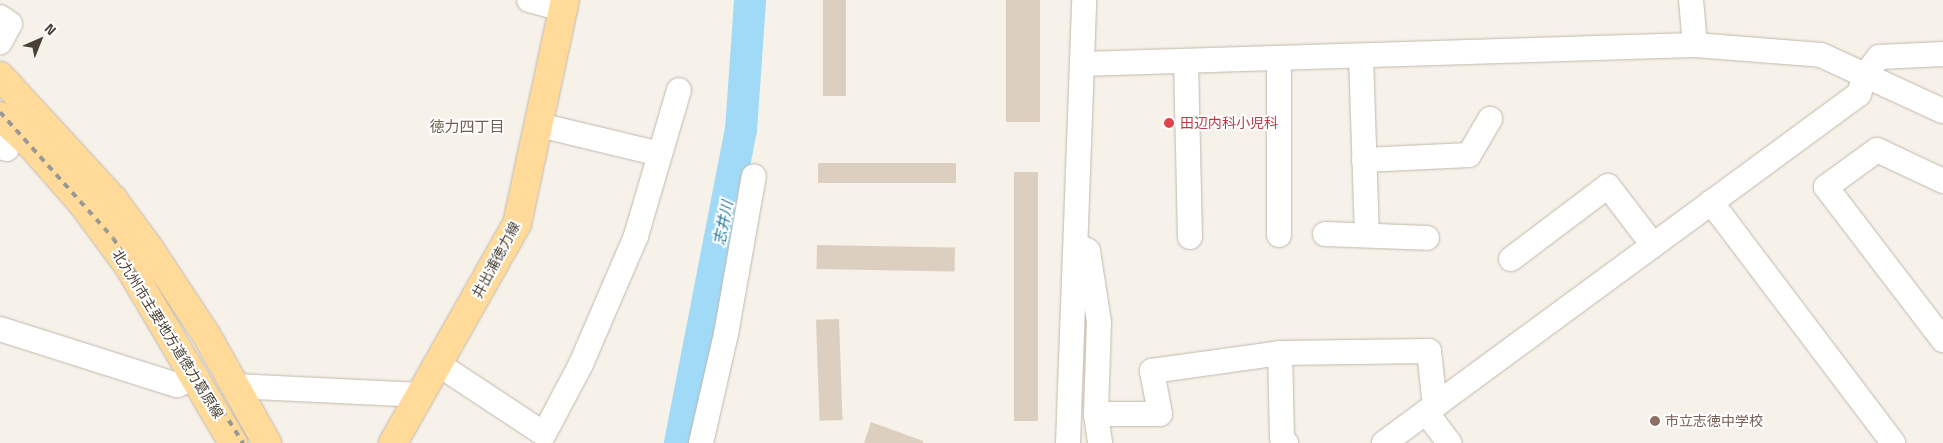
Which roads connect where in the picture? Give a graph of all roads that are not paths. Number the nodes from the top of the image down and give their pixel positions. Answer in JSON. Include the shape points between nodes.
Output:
{"nodes":[{"id":1,"x":529,"y":0,"type":"edge"},
{"id":2,"x":1084,"y":0,"type":"edge"},
{"id":3,"x":1691,"y":0,"type":"edge"},
{"id":4,"x":564,"y":5,"type":"edge"},
{"id":5,"x":0,"y":17,"type":"edge"},
{"id":6,"x":0,"y":42,"type":"edge"},
{"id":7,"x":1695,"y":45,"type":"junction"},
{"id":8,"x":1943,"y":54,"type":"edge"},
{"id":9,"x":1361,"y":56,"type":"junction"},
{"id":10,"x":1278,"y":58,"type":"junction"},
{"id":11,"x":1186,"y":61,"type":"junction"},
{"id":12,"x":1082,"y":64,"type":"junction"},
{"id":13,"x":1865,"y":75,"type":"junction"},
{"id":14,"x":0,"y":76,"type":"edge"},
{"id":15,"x":679,"y":90,"type":"dead end"},
{"id":16,"x":1943,"y":111,"type":"edge"},
{"id":17,"x":0,"y":116,"type":"edge"},
{"id":18,"x":1490,"y":119,"type":"dead end"},
{"id":19,"x":539,"y":124,"type":"junction"},
{"id":20,"x":660,"y":154,"type":"junction"},
{"id":21,"x":1364,"y":160,"type":"junction"},
{"id":22,"x":754,"y":176,"type":"dead end"},
{"id":23,"x":1943,"y":181,"type":"edge"},
{"id":24,"x":1711,"y":202,"type":"junction"},
{"id":25,"x":1325,"y":234,"type":"dead end"},
{"id":26,"x":1279,"y":235,"type":"dead end"},
{"id":27,"x":1367,"y":235,"type":"junction"},
{"id":28,"x":1190,"y":238,"type":"dead end"},
{"id":29,"x":1427,"y":238,"type":"dead end"},
{"id":30,"x":1076,"y":244,"type":"junction"},
{"id":31,"x":1652,"y":245,"type":"junction"},
{"id":32,"x":1511,"y":259,"type":"dead end"},
{"id":33,"x":0,"y":329,"type":"edge"},
{"id":34,"x":1943,"y":340,"type":"edge"},
{"id":35,"x":1280,"y":353,"type":"junction"},
{"id":36,"x":438,"y":364,"type":"junction"},
{"id":37,"x":196,"y":377,"type":"junction"},
{"id":38,"x":236,"y":386,"type":"junction"},
{"id":39,"x":420,"y":395,"type":"junction"},
{"id":40,"x":1430,"y":409,"type":"junction"},
{"id":41,"x":1096,"y":414,"type":"junction"},
{"id":42,"x":233,"y":443,"type":"edge"},
{"id":43,"x":267,"y":443,"type":"edge"},
{"id":44,"x":393,"y":443,"type":"edge"},
{"id":45,"x":702,"y":443,"type":"edge"},
{"id":46,"x":1068,"y":443,"type":"edge"},
{"id":47,"x":1100,"y":443,"type":"edge"},
{"id":48,"x":1286,"y":443,"type":"edge"},
{"id":49,"x":1384,"y":443,"type":"edge"},
{"id":50,"x":1449,"y":443,"type":"edge"},
{"id":51,"x":1893,"y":443,"type":"edge"}],
"edges":[{"from":1,"to":4,"type":"street"},
{"from":2,"to":12,"type":"street"},
{"from":3,"to":7,"type":"street"},
{"from":4,"to":19,"type":"main road","name":"井出浦徳力線"},
{"from":5,"to":6,"type":"street","via":[[10,24]]},
{"from":7,"to":9,"type":"street"},
{"from":7,"to":13,"type":"street","via":[[1822,55]]},
{"from":8,"to":13,"type":"street","via":[[1879,57]]},
{"from":9,"to":10,"type":"street"},
{"from":9,"to":21,"type":"street"},
{"from":10,"to":11,"type":"street"},
{"from":10,"to":26,"type":"street"},
{"from":11,"to":12,"type":"street"},
{"from":11,"to":28,"type":"street"},
{"from":12,"to":30,"type":"street"},
{"from":13,"to":16,"type":"street"},
{"from":13,"to":24,"type":"street","via":[[1859,94]]},
{"from":14,"to":38,"type":"main road","name":"北九州市主要地方道徳力葛原線","via":[[113,199],[173,282]]},
{"from":15,"to":20,"type":"street"},
{"from":17,"to":37,"type":"main road","name":"北九州市主要地方道徳力葛原線","via":[[32,146],[128,265]]},
{"from":18,"to":21,"type":"street","via":[[1469,155]]},
{"from":19,"to":20,"type":"street"},
{"from":19,"to":36,"type":"main road","name":"井出浦徳力線","via":[[517,224]]},
{"from":20,"to":36,"type":"street","via":[[636,236],[582,364],[544,434]]},
{"from":21,"to":27,"type":"street"},
{"from":22,"to":45,"type":"street","via":[[726,334]]},
{"from":23,"to":34,"type":"street","via":[[1877,150],[1826,187]]},
{"from":24,"to":31,"type":"street"},
{"from":24,"to":51,"type":"street"},
{"from":25,"to":27,"type":"street"},
{"from":27,"to":29,"type":"street"},
{"from":30,"to":41,"type":"street","via":[[1088,252],[1099,322]]},
{"from":30,"to":46,"type":"street"},
{"from":31,"to":32,"type":"street","via":[[1608,186]]},
{"from":31,"to":40,"type":"street"},
{"from":33,"to":37,"type":"street","via":[[177,385]]},
{"from":35,"to":40,"type":"street","via":[[1429,351]]},
{"from":35,"to":41,"type":"street","via":[[1152,371],[1160,414]]},
{"from":35,"to":48,"type":"street","via":[[1282,438]]},
{"from":36,"to":39,"type":"main road","name":"井出浦徳力線"},
{"from":37,"to":42,"type":"main road","name":"北九州市主要地方道徳力葛原線"},
{"from":38,"to":39,"type":"street"},
{"from":38,"to":43,"type":"main road","name":"北九州市主要地方道徳力葛原線"},
{"from":39,"to":44,"type":"main road","name":"井出浦徳力線"},
{"from":40,"to":49,"type":"street"},
{"from":40,"to":50,"type":"street"},
{"from":41,"to":47,"type":"street"}]}
